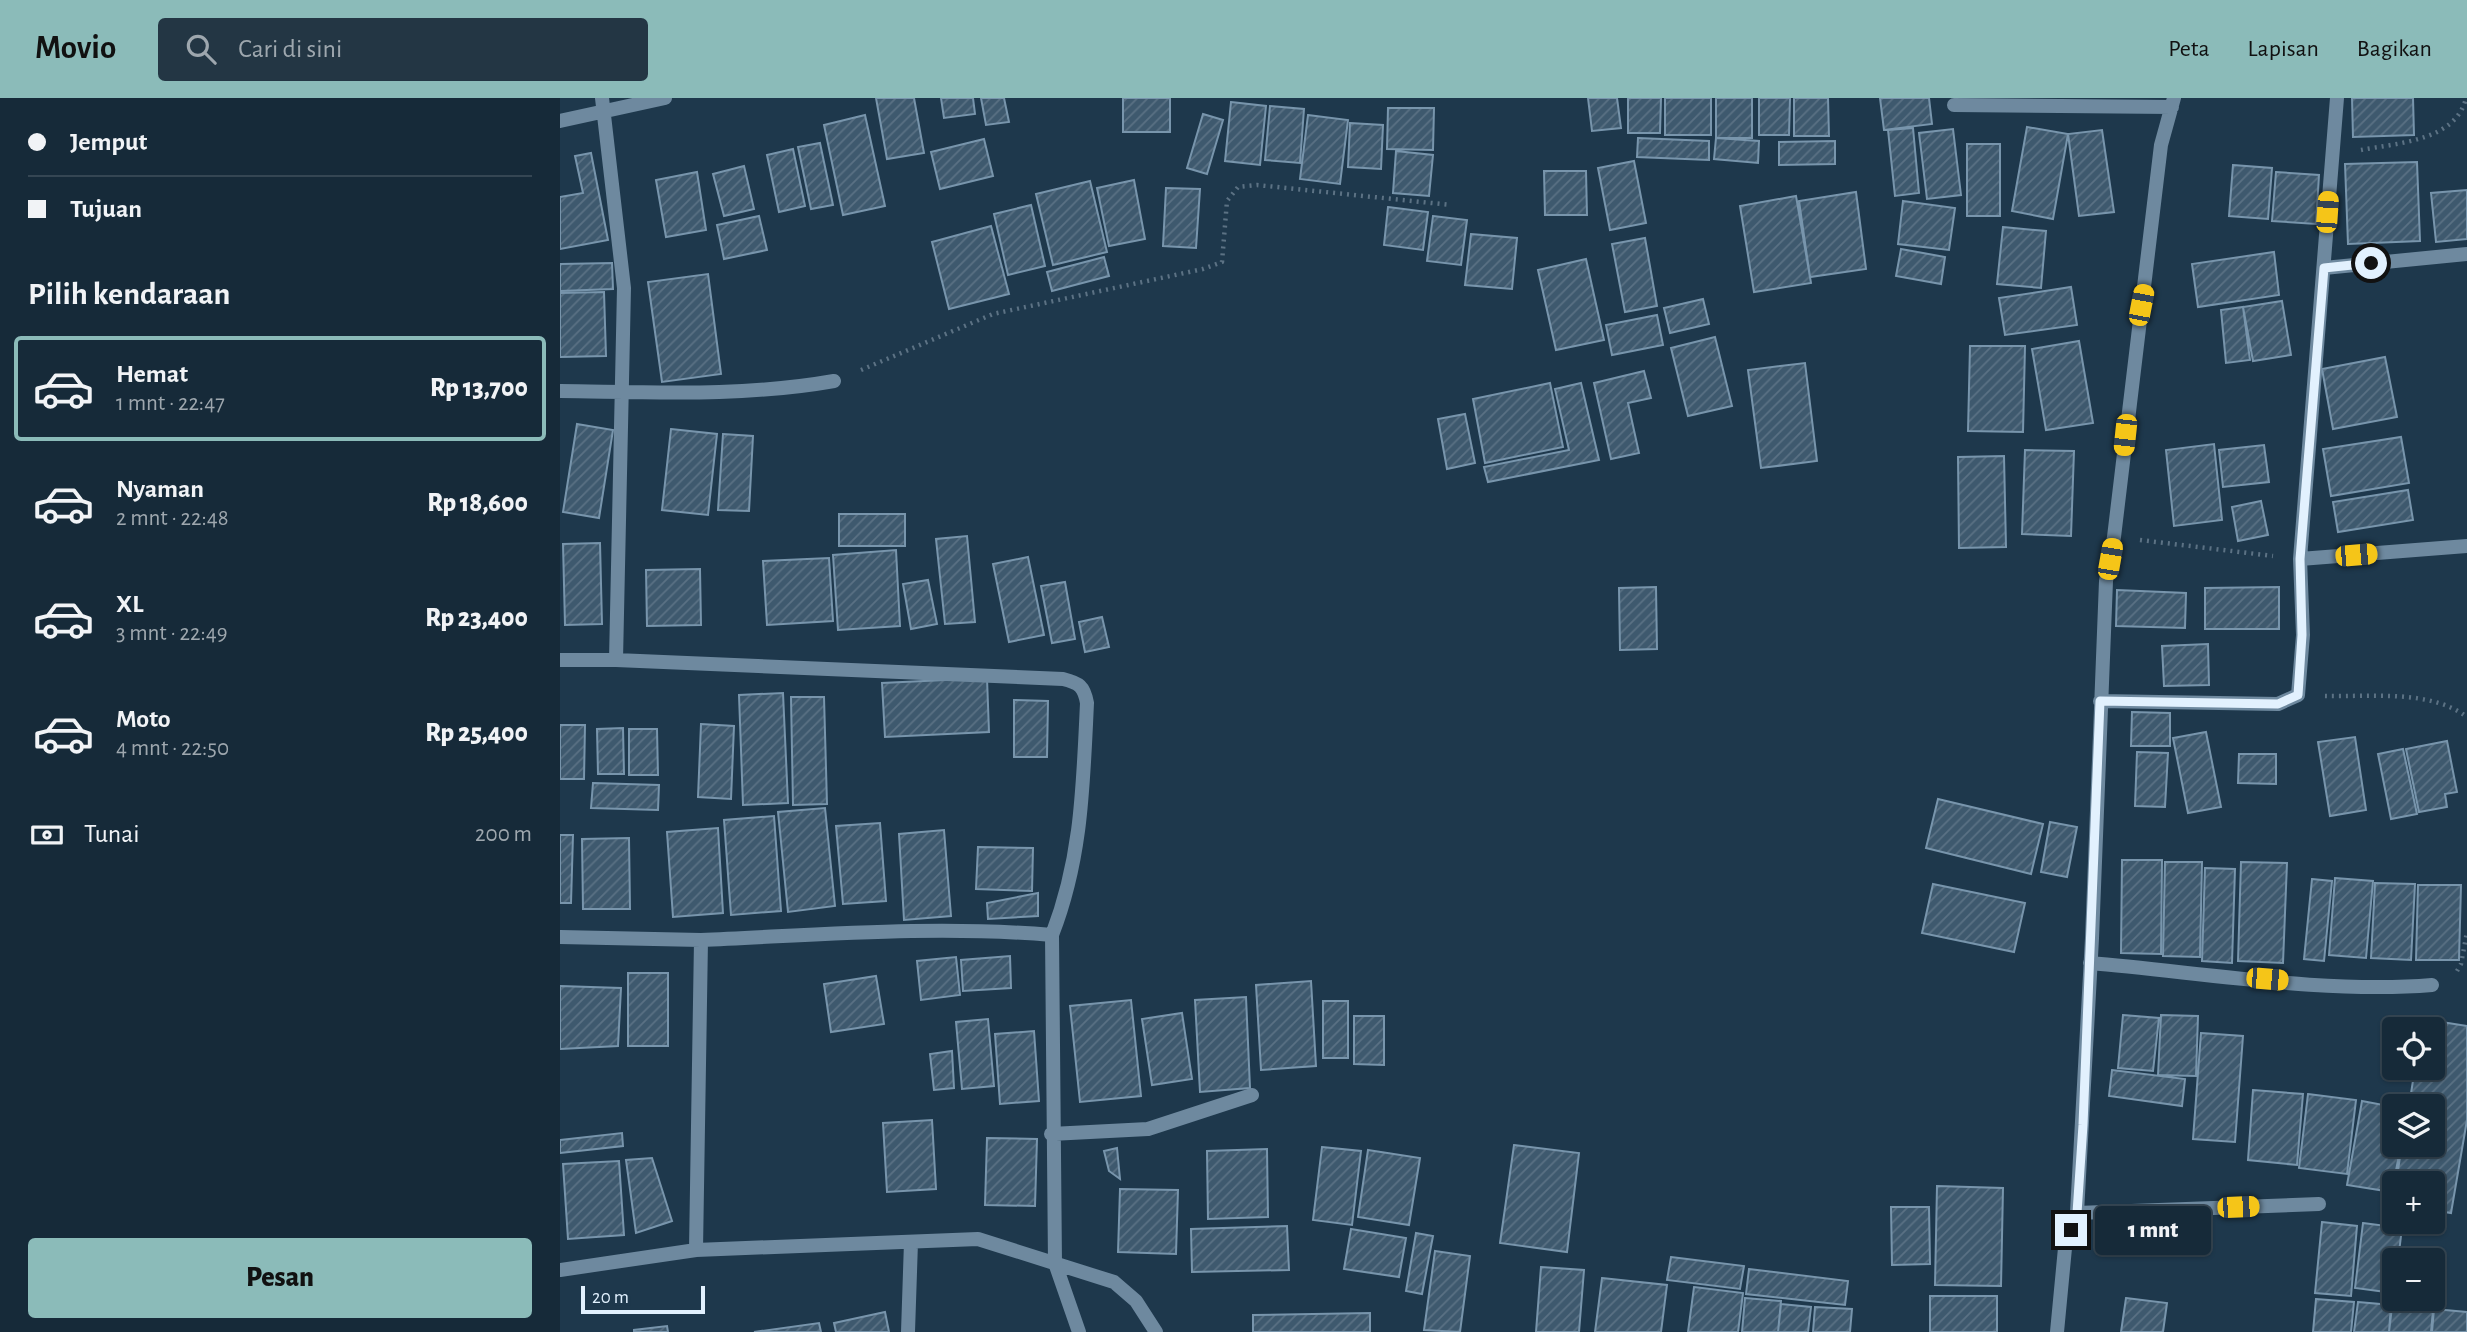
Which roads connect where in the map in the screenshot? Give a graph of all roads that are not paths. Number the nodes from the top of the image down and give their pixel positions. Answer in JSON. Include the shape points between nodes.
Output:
{"nodes":[{"id":1,"x":665,"y":98,"type":"edge"},
{"id":2,"x":2337,"y":98,"type":"edge"},
{"id":3,"x":2173,"y":103,"type":"edge"},
{"id":4,"x":603,"y":105,"type":"edge"},
{"id":5,"x":1954,"y":105,"type":"dead end"},
{"id":6,"x":560,"y":121,"type":"edge"},
{"id":7,"x":2467,"y":254,"type":"edge"},
{"id":8,"x":2324,"y":268,"type":"junction"},
{"id":9,"x":834,"y":381,"type":"road end"},
{"id":10,"x":560,"y":391,"type":"edge"},
{"id":11,"x":621,"y":392,"type":"junction"},
{"id":12,"x":2467,"y":546,"type":"edge"},
{"id":13,"x":2300,"y":559,"type":"junction"},
{"id":14,"x":560,"y":660,"type":"edge"},
{"id":15,"x":616,"y":660,"type":"junction"},
{"id":16,"x":2100,"y":701,"type":"junction"},
{"id":17,"x":1052,"y":935,"type":"junction"},
{"id":18,"x":560,"y":937,"type":"edge"},
{"id":19,"x":701,"y":940,"type":"junction"},
{"id":20,"x":2090,"y":962,"type":"junction"},
{"id":21,"x":2432,"y":985,"type":"road end"},
{"id":22,"x":1252,"y":1095,"type":"dead end"},
{"id":23,"x":1051,"y":1134,"type":"junction"},
{"id":24,"x":2319,"y":1204,"type":"dead end"},
{"id":25,"x":2077,"y":1213,"type":"junction"},
{"id":26,"x":911,"y":1242,"type":"junction"},
{"id":27,"x":696,"y":1250,"type":"junction"},
{"id":28,"x":1055,"y":1263,"type":"junction"},
{"id":29,"x":560,"y":1270,"type":"edge"},
{"id":30,"x":908,"y":1332,"type":"edge"},
{"id":31,"x":1079,"y":1332,"type":"edge"},
{"id":32,"x":1156,"y":1332,"type":"edge"},
{"id":33,"x":2057,"y":1332,"type":"edge"}],
"edges":[{"from":1,"to":4,"type":"street"},
{"from":2,"to":8,"type":"street"},
{"from":3,"to":5,"type":"street"},
{"from":3,"to":16,"type":"street","via":[[2161,145],[2106,582]]},
{"from":4,"to":6,"type":"street"},
{"from":4,"to":11,"type":"street","via":[[624,288]]},
{"from":7,"to":8,"type":"street"},
{"from":8,"to":13,"type":"street"},
{"from":9,"to":11,"type":"street","via":[[737,392]]},
{"from":10,"to":11,"type":"street"},
{"from":11,"to":15,"type":"street"},
{"from":12,"to":13,"type":"street"},
{"from":13,"to":16,"type":"street","via":[[2298,695],[2278,704]]},
{"from":14,"to":15,"type":"street"},
{"from":15,"to":17,"type":"street","via":[[1078,683],[1085,690],[1087,703],[1080,835],[1066,898]]},
{"from":16,"to":20,"type":"street"},
{"from":17,"to":19,"type":"street","via":[[918,930]]},
{"from":17,"to":23,"type":"street"},
{"from":18,"to":19,"type":"street"},
{"from":19,"to":27,"type":"street"},
{"from":20,"to":21,"type":"street","via":[[2292,981],[2398,988]]},
{"from":20,"to":25,"type":"street"},
{"from":22,"to":23,"type":"street","via":[[1148,1129]]},
{"from":23,"to":28,"type":"street"},
{"from":24,"to":25,"type":"street"},
{"from":25,"to":33,"type":"street","via":[[2065,1248]]},
{"from":26,"to":27,"type":"street"},
{"from":26,"to":28,"type":"street","via":[[978,1239]]},
{"from":26,"to":30,"type":"street"},
{"from":27,"to":29,"type":"street"},
{"from":28,"to":31,"type":"street"},
{"from":28,"to":32,"type":"street","via":[[1114,1282],[1136,1301]]}]}
